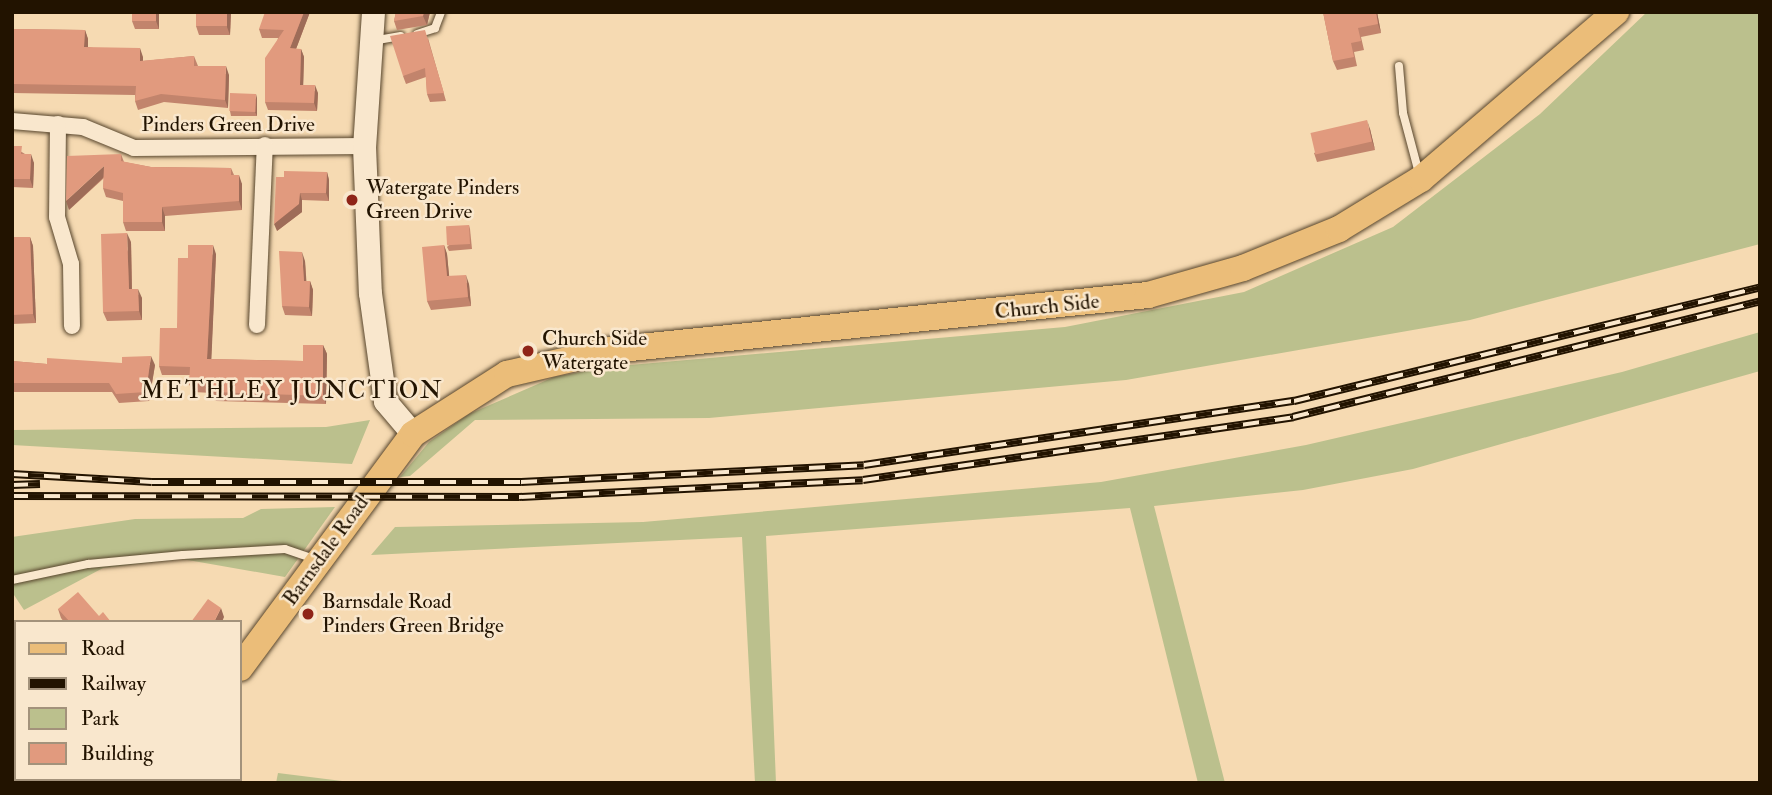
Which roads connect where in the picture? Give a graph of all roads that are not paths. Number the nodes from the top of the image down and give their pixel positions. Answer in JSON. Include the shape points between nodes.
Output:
{"nodes":[{"id":1,"x":373,"y":12,"type":"edge"},
{"id":2,"x":441,"y":12,"type":"edge"},
{"id":3,"x":1616,"y":12,"type":"edge"},
{"id":4,"x":369,"y":41,"type":"junction"},
{"id":5,"x":1399,"y":65,"type":"dead end"},
{"id":6,"x":12,"y":121,"type":"edge"},
{"id":7,"x":58,"y":124,"type":"junction"},
{"id":8,"x":265,"y":145,"type":"junction"},
{"id":9,"x":364,"y":146,"type":"junction"},
{"id":10,"x":1421,"y":179,"type":"junction"},
{"id":11,"x":72,"y":326,"type":"dead end"},
{"id":12,"x":257,"y":326,"type":"dead end"},
{"id":13,"x":413,"y":434,"type":"junction"},
{"id":14,"x":320,"y":561,"type":"junction"},
{"id":15,"x":12,"y":580,"type":"edge"},
{"id":16,"x":242,"y":665,"type":"edge"}],
"edges":[{"from":1,"to":4,"type":"main road"},
{"from":2,"to":4,"type":"lane","via":[[431,31]]},
{"from":3,"to":10,"type":"main road","name":"Church Side"},
{"from":4,"to":9,"type":"main road"},
{"from":5,"to":10,"type":"lane","via":[[1403,113]]},
{"from":6,"to":7,"type":"street","name":"Pinders Green Drive"},
{"from":7,"to":8,"type":"street","name":"Pinders Green Drive","via":[[134,148]]},
{"from":7,"to":11,"type":"street","via":[[57,217],[71,264]]},
{"from":8,"to":9,"type":"street","name":"Pinders Green Drive"},
{"from":8,"to":12,"type":"street"},
{"from":9,"to":13,"type":"main road","via":[[379,376],[390,411]]},
{"from":10,"to":13,"type":"main road","name":"Church Side","via":[[1339,229],[1174,288],[1055,308],[546,362],[470,393]]},
{"from":13,"to":14,"type":"main road","name":"Barnsdale Road"},
{"from":14,"to":15,"type":"lane","via":[[285,549],[183,555],[88,564]]},
{"from":14,"to":16,"type":"main road","name":"Barnsdale Road"}]}
